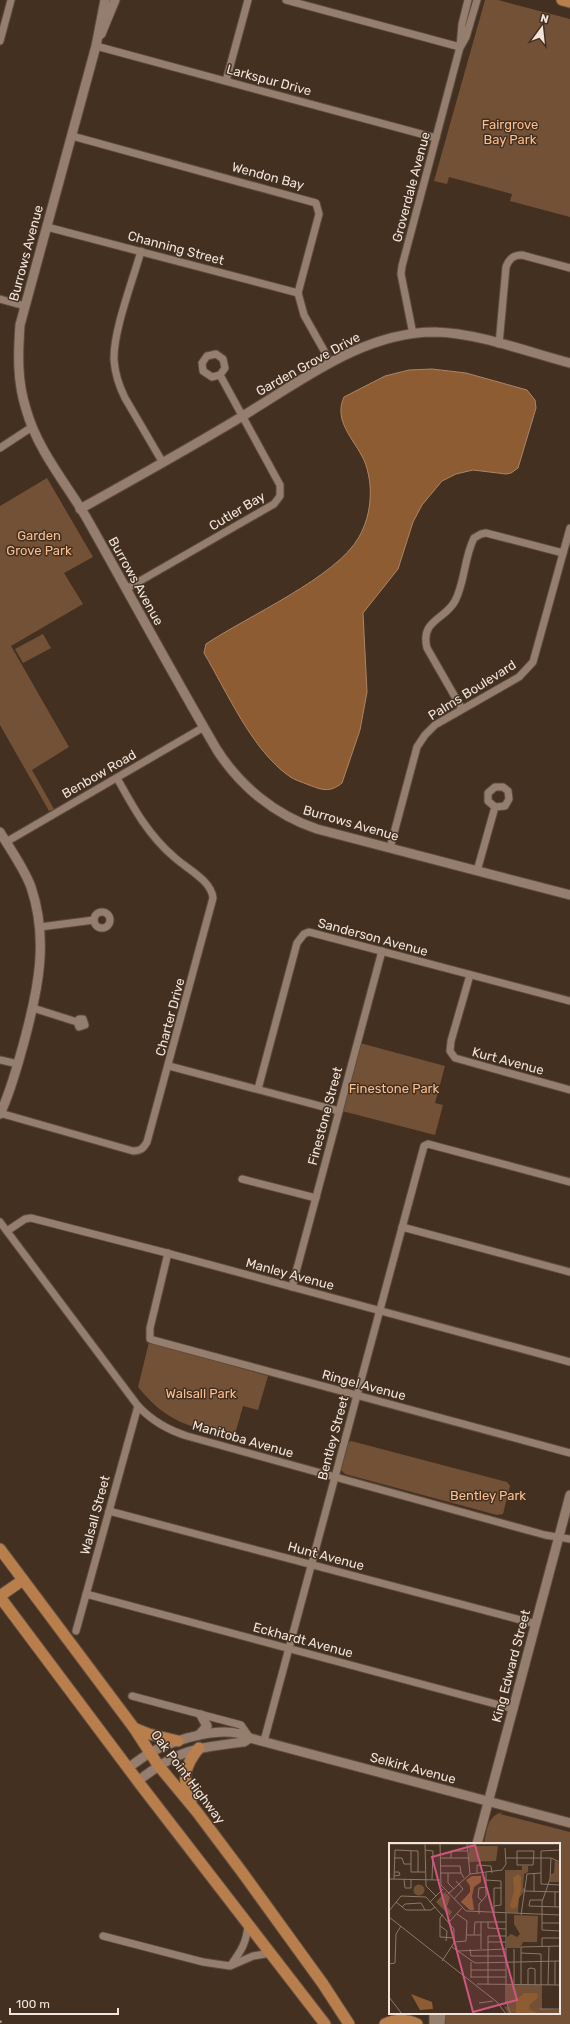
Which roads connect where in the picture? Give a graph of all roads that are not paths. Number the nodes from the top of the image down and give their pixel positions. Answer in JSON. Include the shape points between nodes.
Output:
{"nodes":[{"id":1,"x":11,"y":0,"type":"edge"},
{"id":2,"x":105,"y":0,"type":"edge"},
{"id":3,"x":114,"y":0,"type":"edge"},
{"id":4,"x":248,"y":0,"type":"edge"},
{"id":5,"x":286,"y":0,"type":"edge"},
{"id":6,"x":468,"y":0,"type":"edge"},
{"id":7,"x":477,"y":0,"type":"edge"},
{"id":8,"x":562,"y":0,"type":"edge"},
{"id":9,"x":570,"y":2,"type":"edge"},
{"id":10,"x":0,"y":40,"type":"edge"},
{"id":11,"x":96,"y":46,"type":"junction"},
{"id":12,"x":460,"y":47,"type":"junction"},
{"id":13,"x":226,"y":81,"type":"junction"},
{"id":14,"x":72,"y":136,"type":"junction"},
{"id":15,"x":436,"y":138,"type":"junction"},
{"id":16,"x":47,"y":227,"type":"junction"},
{"id":17,"x":141,"y":251,"type":"junction"},
{"id":18,"x":570,"y":268,"type":"edge"},
{"id":19,"x":298,"y":293,"type":"junction"},
{"id":20,"x":0,"y":299,"type":"edge"},
{"id":21,"x":25,"y":306,"type":"junction"},
{"id":22,"x":413,"y":334,"type":"junction"},
{"id":23,"x":499,"y":344,"type":"junction"},
{"id":24,"x":331,"y":363,"type":"junction"},
{"id":25,"x":570,"y":363,"type":"edge"},
{"id":26,"x":220,"y":375,"type":"dead end"},
{"id":27,"x":242,"y":416,"type":"junction"},
{"id":28,"x":32,"y":427,"type":"junction"},
{"id":29,"x":0,"y":448,"type":"edge"},
{"id":30,"x":163,"y":463,"type":"junction"},
{"id":31,"x":80,"y":509,"type":"junction"},
{"id":32,"x":570,"y":528,"type":"edge"},
{"id":33,"x":563,"y":553,"type":"junction"},
{"id":34,"x":126,"y":589,"type":"junction"},
{"id":35,"x":462,"y":709,"type":"junction"},
{"id":36,"x":204,"y":727,"type":"junction"},
{"id":37,"x":117,"y":778,"type":"junction"},
{"id":38,"x":495,"y":807,"type":"dead end"},
{"id":39,"x":0,"y":832,"type":"edge"},
{"id":40,"x":6,"y":842,"type":"junction"},
{"id":41,"x":390,"y":848,"type":"junction"},
{"id":42,"x":477,"y":871,"type":"junction"},
{"id":43,"x":570,"y":895,"type":"edge"},
{"id":44,"x":94,"y":920,"type":"dead end"},
{"id":45,"x":40,"y":927,"type":"junction"},
{"id":46,"x":382,"y":951,"type":"junction"},
{"id":47,"x":470,"y":975,"type":"junction"},
{"id":48,"x":570,"y":1001,"type":"edge"},
{"id":49,"x":33,"y":1008,"type":"junction"},
{"id":50,"x":77,"y":1022,"type":"dead end"},
{"id":51,"x":0,"y":1060,"type":"edge"},
{"id":52,"x":18,"y":1064,"type":"junction"},
{"id":53,"x":169,"y":1066,"type":"junction"},
{"id":54,"x":258,"y":1089,"type":"junction"},
{"id":55,"x":570,"y":1090,"type":"edge"},
{"id":56,"x":339,"y":1111,"type":"junction"},
{"id":57,"x":0,"y":1114,"type":"edge"},
{"id":58,"x":242,"y":1179,"type":"dead end"},
{"id":59,"x":570,"y":1182,"type":"edge"},
{"id":60,"x":316,"y":1198,"type":"junction"},
{"id":61,"x":0,"y":1222,"type":"edge"},
{"id":62,"x":402,"y":1227,"type":"junction"},
{"id":63,"x":7,"y":1231,"type":"junction"},
{"id":64,"x":168,"y":1253,"type":"junction"},
{"id":65,"x":570,"y":1272,"type":"edge"},
{"id":66,"x":292,"y":1287,"type":"junction"},
{"id":67,"x":380,"y":1311,"type":"junction"},
{"id":68,"x":570,"y":1362,"type":"edge"},
{"id":69,"x":357,"y":1395,"type":"junction"},
{"id":70,"x":138,"y":1406,"type":"junction"},
{"id":71,"x":570,"y":1452,"type":"edge"},
{"id":72,"x":335,"y":1477,"type":"junction"},
{"id":73,"x":570,"y":1495,"type":"edge"},
{"id":74,"x":109,"y":1511,"type":"junction"},
{"id":75,"x":558,"y":1538,"type":"junction"},
{"id":76,"x":570,"y":1539,"type":"edge"},
{"id":77,"x":0,"y":1549,"type":"edge"},
{"id":78,"x":312,"y":1564,"type":"junction"},
{"id":79,"x":23,"y":1580,"type":"junction"},
{"id":80,"x":86,"y":1594,"type":"junction"},
{"id":81,"x":0,"y":1596,"type":"edge"},
{"id":82,"x":536,"y":1624,"type":"junction"},
{"id":83,"x":76,"y":1631,"type":"dead end"},
{"id":84,"x":289,"y":1649,"type":"junction"},
{"id":85,"x":132,"y":1696,"type":"dead end"},
{"id":86,"x":514,"y":1709,"type":"junction"},
{"id":87,"x":201,"y":1715,"type":"junction"},
{"id":88,"x":134,"y":1728,"type":"junction"},
{"id":89,"x":199,"y":1735,"type":"junction"},
{"id":90,"x":250,"y":1738,"type":"junction"},
{"id":91,"x":178,"y":1741,"type":"junction"},
{"id":92,"x":264,"y":1741,"type":"junction"},
{"id":93,"x":199,"y":1748,"type":"junction"},
{"id":94,"x":150,"y":1753,"type":"junction"},
{"id":95,"x":158,"y":1765,"type":"junction"},
{"id":96,"x":128,"y":1768,"type":"junction"},
{"id":97,"x":138,"y":1781,"type":"junction"},
{"id":98,"x":489,"y":1801,"type":"junction"},
{"id":99,"x":197,"y":1812,"type":"junction"},
{"id":100,"x":570,"y":1823,"type":"edge"},
{"id":101,"x":478,"y":1843,"type":"edge"},
{"id":102,"x":248,"y":1924,"type":"junction"},
{"id":103,"x":103,"y":1936,"type":"dead end"},
{"id":104,"x":271,"y":1953,"type":"junction"},
{"id":105,"x":230,"y":1966,"type":"junction"},
{"id":106,"x":441,"y":2014,"type":"edge"},
{"id":107,"x":325,"y":2024,"type":"edge"},
{"id":108,"x":349,"y":2024,"type":"edge"},
{"id":109,"x":385,"y":2024,"type":"edge"},
{"id":110,"x":417,"y":2024,"type":"edge"},
{"id":111,"x":440,"y":2024,"type":"edge"}],
"edges":[{"from":1,"to":10,"type":"street"},
{"from":2,"to":11,"type":"street","name":"Burrows Avenue"},
{"from":3,"to":11,"type":"street","name":"Burrows Avenue"},
{"from":4,"to":13,"type":"street"},
{"from":5,"to":12,"type":"street"},
{"from":6,"to":12,"type":"street","name":"Groverdale Avenue"},
{"from":7,"to":12,"type":"street","name":"Groverdale Avenue","via":[[466,37]]},
{"from":8,"to":9,"type":"main road"},
{"from":11,"to":13,"type":"street","name":"Larkspur Drive"},
{"from":11,"to":14,"type":"street","name":"Burrows Avenue"},
{"from":12,"to":15,"type":"street","name":"Groverdale Avenue"},
{"from":13,"to":15,"type":"street","name":"Larkspur Drive"},
{"from":14,"to":16,"type":"street","name":"Burrows Avenue"},
{"from":14,"to":19,"type":"street","name":"Wendon Bay","via":[[316,203],[319,214]]},
{"from":15,"to":22,"type":"street","name":"Groverdale Avenue","via":[[401,274]]},
{"from":16,"to":17,"type":"street","name":"Channing Street"},
{"from":16,"to":21,"type":"street","name":"Burrows Avenue"},
{"from":17,"to":19,"type":"street","name":"Channing Street"},
{"from":17,"to":30,"type":"street","via":[[114,359],[120,388]]},
{"from":18,"to":23,"type":"street","via":[[522,255],[509,260],[506,267]]},
{"from":19,"to":24,"type":"street","via":[[304,315]]},
{"from":20,"to":21,"type":"street"},
{"from":21,"to":28,"type":"street","name":"Burrows Avenue","via":[[20,325],[18,364],[20,389]]},
{"from":22,"to":23,"type":"street","name":"Garden Grove Drive","via":[[447,333]]},
{"from":22,"to":24,"type":"street","name":"Garden Grove Drive","via":[[373,343]]},
{"from":23,"to":25,"type":"street","name":"Garden Grove Drive"},
{"from":24,"to":27,"type":"street","name":"Garden Grove Drive"},
{"from":26,"to":27,"type":"street","name":"Cutler Bay"},
{"from":27,"to":30,"type":"street","name":"Garden Grove Drive"},
{"from":27,"to":34,"type":"street","name":"Cutler Bay","via":[[280,485],[280,496],[274,504]]},
{"from":28,"to":29,"type":"street"},
{"from":28,"to":31,"type":"street","name":"Burrows Avenue"},
{"from":30,"to":31,"type":"street","name":"Garden Grove Drive"},
{"from":31,"to":34,"type":"street","name":"Burrows Avenue"},
{"from":32,"to":33,"type":"street","name":"Palms Boulevard"},
{"from":33,"to":35,"type":"street","name":"Palms Boulevard","via":[[533,662],[519,677]]},
{"from":33,"to":35,"type":"street","via":[[486,533],[474,538],[455,602],[430,626],[426,642]]},
{"from":34,"to":36,"type":"street","name":"Burrows Avenue"},
{"from":35,"to":41,"type":"street","name":"Palms Boulevard","via":[[435,725],[425,735],[418,748]]},
{"from":36,"to":37,"type":"street","name":"Benbow Road"},
{"from":36,"to":41,"type":"street","name":"Burrows Avenue","via":[[226,764],[267,804],[307,825]]},
{"from":37,"to":40,"type":"street","name":"Benbow Road"},
{"from":37,"to":53,"type":"street","name":"Charter Drive","via":[[135,811],[158,843],[210,887],[214,898]]},
{"from":38,"to":42,"type":"street"},
{"from":39,"to":40,"type":"street"},
{"from":40,"to":45,"type":"street","via":[[30,886]]},
{"from":41,"to":42,"type":"street","name":"Burrows Avenue"},
{"from":42,"to":43,"type":"street","name":"Burrows Avenue"},
{"from":44,"to":45,"type":"street"},
{"from":45,"to":49,"type":"street","via":[[42,952]]},
{"from":46,"to":47,"type":"street","name":"Sanderson Avenue"},
{"from":46,"to":54,"type":"street","name":"Sanderson Avenue","via":[[309,932],[300,938]]},
{"from":46,"to":56,"type":"street","name":"Finestone Street"},
{"from":47,"to":48,"type":"street","name":"Sanderson Avenue"},
{"from":47,"to":55,"type":"street","name":"Kurt Avenue","via":[[451,1041],[450,1050],[455,1058]]},
{"from":49,"to":50,"type":"street"},
{"from":49,"to":52,"type":"street"},
{"from":51,"to":52,"type":"street"},
{"from":52,"to":57,"type":"street"},
{"from":53,"to":54,"type":"street"},
{"from":53,"to":57,"type":"street","name":"Charter Drive","via":[[147,1142],[144,1148],[138,1151]]},
{"from":54,"to":56,"type":"street"},
{"from":56,"to":60,"type":"street","name":"Finestone Street"},
{"from":58,"to":60,"type":"street"},
{"from":59,"to":62,"type":"street","name":"Bentley Street","via":[[428,1144],[424,1146]]},
{"from":60,"to":66,"type":"street","name":"Finestone Street"},
{"from":61,"to":63,"type":"street","name":"Manitoba Avenue"},
{"from":62,"to":65,"type":"street"},
{"from":62,"to":67,"type":"street","name":"Bentley Street"},
{"from":63,"to":64,"type":"street","name":"Manley Avenue","via":[[24,1219],[31,1218]]},
{"from":63,"to":70,"type":"street","name":"Manitoba Avenue"},
{"from":64,"to":66,"type":"street","name":"Manley Avenue"},
{"from":64,"to":69,"type":"street","name":"Ringel Avenue","via":[[150,1328],[150,1339]]},
{"from":66,"to":67,"type":"street","name":"Manley Avenue"},
{"from":67,"to":68,"type":"street","name":"Manley Avenue"},
{"from":67,"to":69,"type":"street","name":"Bentley Street"},
{"from":69,"to":71,"type":"street","name":"Ringel Avenue"},
{"from":69,"to":72,"type":"street","name":"Bentley Street"},
{"from":70,"to":72,"type":"street","name":"Manitoba Avenue","via":[[154,1420],[175,1432]]},
{"from":70,"to":74,"type":"street","name":"Walsall Street"},
{"from":72,"to":75,"type":"street","name":"Manitoba Avenue"},
{"from":72,"to":78,"type":"street","name":"Bentley Street"},
{"from":73,"to":75,"type":"street","name":"King Edward Street"},
{"from":74,"to":78,"type":"street","name":"Hunt Avenue"},
{"from":74,"to":80,"type":"street","name":"Walsall Street"},
{"from":75,"to":76,"type":"street","name":"Manitoba Avenue"},
{"from":75,"to":82,"type":"street","name":"King Edward Street"},
{"from":77,"to":79,"type":"main road","name":"Oak Point Highway"},
{"from":78,"to":82,"type":"street","name":"Hunt Avenue"},
{"from":78,"to":84,"type":"street","name":"Bentley Street"},
{"from":79,"to":81,"type":"main road"},
{"from":79,"to":88,"type":"main road","name":"Oak Point Highway"},
{"from":80,"to":83,"type":"street","name":"Walsall Street"},
{"from":80,"to":84,"type":"street","name":"Eckhardt Avenue"},
{"from":81,"to":96,"type":"main road"},
{"from":82,"to":86,"type":"street","name":"King Edward Street"},
{"from":84,"to":86,"type":"street","name":"Eckhardt Avenue"},
{"from":84,"to":92,"type":"street","name":"Bentley Street"},
{"from":85,"to":87,"type":"street"},
{"from":86,"to":98,"type":"street","name":"King Edward Street"},
{"from":87,"to":89,"type":"street","via":[[207,1726]]},
{"from":87,"to":90,"type":"street","via":[[241,1725]]},
{"from":88,"to":91,"type":"main road"},
{"from":88,"to":94,"type":"main road","name":"Oak Point Highway"},
{"from":89,"to":90,"type":"street","name":"Selkirk Avenue","via":[[226,1733]]},
{"from":89,"to":91,"type":"street","name":"Selkirk Avenue"},
{"from":90,"to":92,"type":"street","name":"Selkirk Avenue"},
{"from":90,"to":93,"type":"street","name":"Selkirk Avenue","via":[[244,1742]]},
{"from":91,"to":94,"type":"street","name":"Selkirk Avenue"},
{"from":92,"to":98,"type":"street","name":"Selkirk Avenue"},
{"from":93,"to":95,"type":"street","name":"Selkirk Avenue"},
{"from":93,"to":99,"type":"main road","via":[[187,1764],[185,1775],[189,1799]]},
{"from":94,"to":95,"type":"main road","name":"Oak Point Highway"},
{"from":94,"to":96,"type":"street","name":"Selkirk Avenue"},
{"from":95,"to":97,"type":"street","name":"Selkirk Avenue"},
{"from":95,"to":99,"type":"main road","name":"Oak Point Highway"},
{"from":96,"to":97,"type":"main road"},
{"from":97,"to":102,"type":"main road"},
{"from":98,"to":100,"type":"street","name":"Selkirk Avenue"},
{"from":98,"to":101,"type":"street","name":"King Edward Street"},
{"from":99,"to":108,"type":"main road","name":"Oak Point Highway"},
{"from":102,"to":104,"type":"main road"},
{"from":102,"to":105,"type":"street","via":[[243,1948]]},
{"from":103,"to":105,"type":"street","via":[[203,1962]]},
{"from":104,"to":105,"type":"street","via":[[253,1956]]},
{"from":104,"to":107,"type":"main road"},
{"from":106,"to":111,"type":"street"},
{"from":109,"to":110,"type":"main road","via":[[395,2020]]}]}
